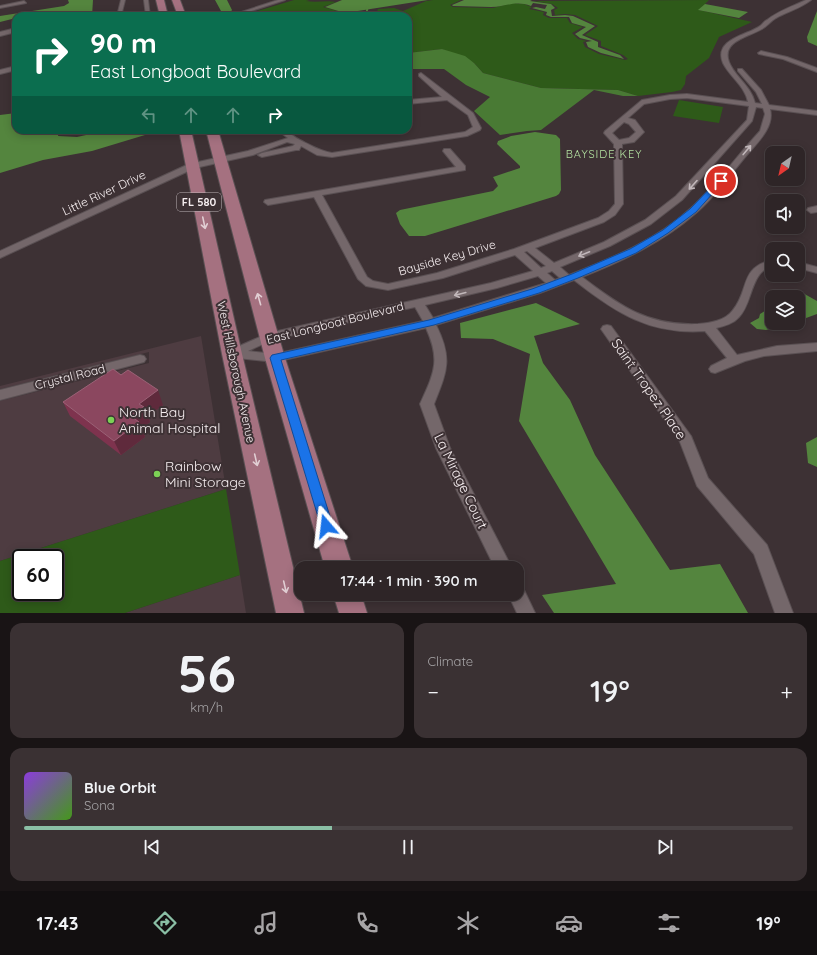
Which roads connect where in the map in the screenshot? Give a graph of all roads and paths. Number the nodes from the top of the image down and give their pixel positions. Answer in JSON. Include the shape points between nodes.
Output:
{"nodes":[{"id":1,"x":146,"y":0,"type":"edge"},
{"id":2,"x":160,"y":0,"type":"edge"},
{"id":3,"x":176,"y":0,"type":"edge"},
{"id":4,"x":267,"y":0,"type":"edge"},
{"id":5,"x":283,"y":0,"type":"edge"},
{"id":6,"x":809,"y":0,"type":"edge"},
{"id":7,"x":24,"y":2,"type":"dead end"},
{"id":8,"x":122,"y":2,"type":"edge"},
{"id":9,"x":271,"y":4,"type":"junction"},
{"id":10,"x":0,"y":7,"type":"edge"},
{"id":11,"x":120,"y":12,"type":"edge"},
{"id":12,"x":148,"y":12,"type":"edge"},
{"id":13,"x":163,"y":12,"type":"edge"},
{"id":14,"x":180,"y":12,"type":"edge"},
{"id":15,"x":244,"y":12,"type":"edge"},
{"id":16,"x":12,"y":31,"type":"edge"},
{"id":17,"x":0,"y":34,"type":"edge"},
{"id":18,"x":735,"y":41,"type":"junction"},
{"id":19,"x":761,"y":53,"type":"dead end"},
{"id":20,"x":12,"y":69,"type":"edge"},
{"id":21,"x":817,"y":70,"type":"edge"},
{"id":22,"x":0,"y":72,"type":"edge"},
{"id":23,"x":421,"y":75,"type":"dead end"},
{"id":24,"x":448,"y":98,"type":"junction"},
{"id":25,"x":412,"y":102,"type":"edge"},
{"id":26,"x":753,"y":106,"type":"junction"},
{"id":27,"x":767,"y":108,"type":"junction"},
{"id":28,"x":817,"y":113,"type":"edge"},
{"id":29,"x":624,"y":119,"type":"junction"},
{"id":30,"x":186,"y":134,"type":"edge"},
{"id":31,"x":213,"y":134,"type":"edge"},
{"id":32,"x":287,"y":134,"type":"edge"},
{"id":33,"x":300,"y":142,"type":"junction"},
{"id":34,"x":617,"y":143,"type":"junction"},
{"id":35,"x":274,"y":144,"type":"junction"},
{"id":36,"x":281,"y":151,"type":"junction"},
{"id":37,"x":447,"y":151,"type":"dead end"},
{"id":38,"x":220,"y":160,"type":"junction"},
{"id":39,"x":192,"y":166,"type":"junction"},
{"id":40,"x":317,"y":194,"type":"junction"},
{"id":41,"x":268,"y":202,"type":"dead end"},
{"id":42,"x":528,"y":247,"type":"junction"},
{"id":43,"x":517,"y":251,"type":"junction"},
{"id":44,"x":0,"y":255,"type":"edge"},
{"id":45,"x":765,"y":265,"type":"edge"},
{"id":46,"x":553,"y":267,"type":"junction"},
{"id":47,"x":805,"y":267,"type":"edge"},
{"id":48,"x":817,"y":270,"type":"edge"},
{"id":49,"x":540,"y":272,"type":"junction"},
{"id":50,"x":572,"y":277,"type":"junction"},
{"id":51,"x":553,"y":284,"type":"junction"},
{"id":52,"x":418,"y":303,"type":"junction"},
{"id":53,"x":430,"y":323,"type":"junction"},
{"id":54,"x":708,"y":326,"type":"junction"},
{"id":55,"x":607,"y":329,"type":"dead end"},
{"id":56,"x":272,"y":347,"type":"junction"},
{"id":57,"x":817,"y":347,"type":"edge"},
{"id":58,"x":232,"y":354,"type":"junction"},
{"id":59,"x":140,"y":359,"type":"dead end"},
{"id":60,"x":735,"y":360,"type":"junction"},
{"id":61,"x":715,"y":369,"type":"dead end"},
{"id":62,"x":0,"y":395,"type":"edge"},
{"id":63,"x":337,"y":561,"type":"edge"},
{"id":64,"x":500,"y":561,"type":"edge"},
{"id":65,"x":349,"y":601,"type":"edge"},
{"id":66,"x":520,"y":601,"type":"edge"},
{"id":67,"x":290,"y":613,"type":"edge"},
{"id":68,"x":353,"y":613,"type":"edge"},
{"id":69,"x":526,"y":613,"type":"edge"},
{"id":70,"x":784,"y":613,"type":"edge"}],
"edges":[{"from":1,"to":12,"type":"street"},
{"from":2,"to":13,"type":"main road"},
{"from":3,"to":14,"type":"main road"},
{"from":4,"to":9,"type":"street"},
{"from":5,"to":9,"type":"street"},
{"from":6,"to":18,"type":"street"},
{"from":7,"to":10,"type":"street"},
{"from":8,"to":11,"type":"street"},
{"from":9,"to":15,"type":"street"},
{"from":16,"to":17,"type":"street"},
{"from":18,"to":26,"type":"street","via":[[727,47],[726,62],[749,94]]},
{"from":18,"to":27,"type":"street","via":[[733,59],[739,70],[759,91]]},
{"from":19,"to":21,"type":"street","via":[[785,58]]},
{"from":20,"to":22,"type":"street"},
{"from":23,"to":24,"type":"street"},
{"from":24,"to":25,"type":"street"},
{"from":24,"to":33,"type":"street","via":[[472,114],[477,128],[467,134],[332,155],[320,153]]},
{"from":26,"to":27,"type":"street","name":"Bayside Key Drive"},
{"from":26,"to":29,"type":"street","name":"Bayside Key Drive","via":[[673,96],[644,101]]},
{"from":26,"to":46,"type":"street","name":"East Longboat Boulevard","one_way":true,"via":[[746,126],[670,206],[648,222],[607,244]]},
{"from":27,"to":28,"type":"street","name":"Bayside Key Drive"},
{"from":50,"to":27,"type":"street","name":"East Longboat Boulevard","one_way":true,"via":[[633,251],[693,211],[763,131],[767,121]]},
{"from":29,"to":34,"type":"street","name":"Bayside Key Drive","via":[[608,133]]},
{"from":29,"to":34,"type":"street","via":[[632,122],[640,132],[631,140]]},
{"from":30,"to":39,"type":"main road","name":"West Hillsborough Avenue","number":"FL 580"},
{"from":31,"to":38,"type":"main road","number":"FL 580"},
{"from":32,"to":33,"type":"street"},
{"from":33,"to":35,"type":"street","via":[[286,140]]},
{"from":33,"to":36,"type":"street","via":[[296,148]]},
{"from":34,"to":42,"type":"street","name":"Bayside Key Drive","via":[[619,204],[616,208],[590,225]]},
{"from":35,"to":36,"type":"street"},
{"from":35,"to":38,"type":"street"},
{"from":36,"to":38,"type":"street","via":[[236,161]]},
{"from":37,"to":40,"type":"street","via":[[462,168]]},
{"from":38,"to":39,"type":"street","name":"Little River Drive"},
{"from":56,"to":38,"type":"main road","number":"FL 580","one_way":true},
{"from":39,"to":44,"type":"street","name":"Little River Drive"},
{"from":39,"to":58,"type":"main road","name":"West Hillsborough Avenue","number":"FL 580","one_way":true},
{"from":40,"to":41,"type":"street"},
{"from":40,"to":43,"type":"street","name":"Bayside Key Drive","via":[[363,279],[376,286],[396,286],[439,276]]},
{"from":42,"to":43,"type":"street","name":"Bayside Key Drive"},
{"from":42,"to":46,"type":"street"},
{"from":43,"to":49,"type":"street"},
{"from":45,"to":54,"type":"street","via":[[754,274],[740,309],[718,324]]},
{"from":46,"to":49,"type":"street","name":"East Longboat Boulevard"},
{"from":46,"to":50,"type":"street"},
{"from":47,"to":48,"type":"street"},
{"from":49,"to":51,"type":"street"},
{"from":49,"to":52,"type":"street","name":"East Longboat Boulevard","one_way":true},
{"from":50,"to":51,"type":"street","name":"East Longboat Boulevard"},
{"from":50,"to":54,"type":"street","via":[[614,306],[639,319],[668,327]]},
{"from":51,"to":53,"type":"street","name":"East Longboat Boulevard"},
{"from":52,"to":53,"type":"street","name":"La Mirage Court"},
{"from":52,"to":56,"type":"street","name":"East Longboat Boulevard"},
{"from":53,"to":56,"type":"street","name":"East Longboat Boulevard"},
{"from":53,"to":64,"type":"street","name":"La Mirage Court","via":[[437,341],[441,367],[427,404],[443,448]]},
{"from":54,"to":60,"type":"street"},
{"from":55,"to":70,"type":"street","name":"Saint Tropez Place","via":[[686,440],[702,482],[761,550]]},
{"from":56,"to":58,"type":"street","name":"East Longboat Boulevard"},
{"from":56,"to":58,"type":"street","name":"East Longboat Boulevard"},
{"from":56,"to":63,"type":"main road","number":"FL 580"},
{"from":57,"to":60,"type":"street","via":[[770,350]]},
{"from":58,"to":67,"type":"main road","name":"West Hillsborough Avenue","number":"FL 580","one_way":true},
{"from":59,"to":62,"type":"street","name":"Crystal Road"},
{"from":60,"to":61,"type":"street"},
{"from":65,"to":68,"type":"main road"},
{"from":66,"to":69,"type":"street"}]}
